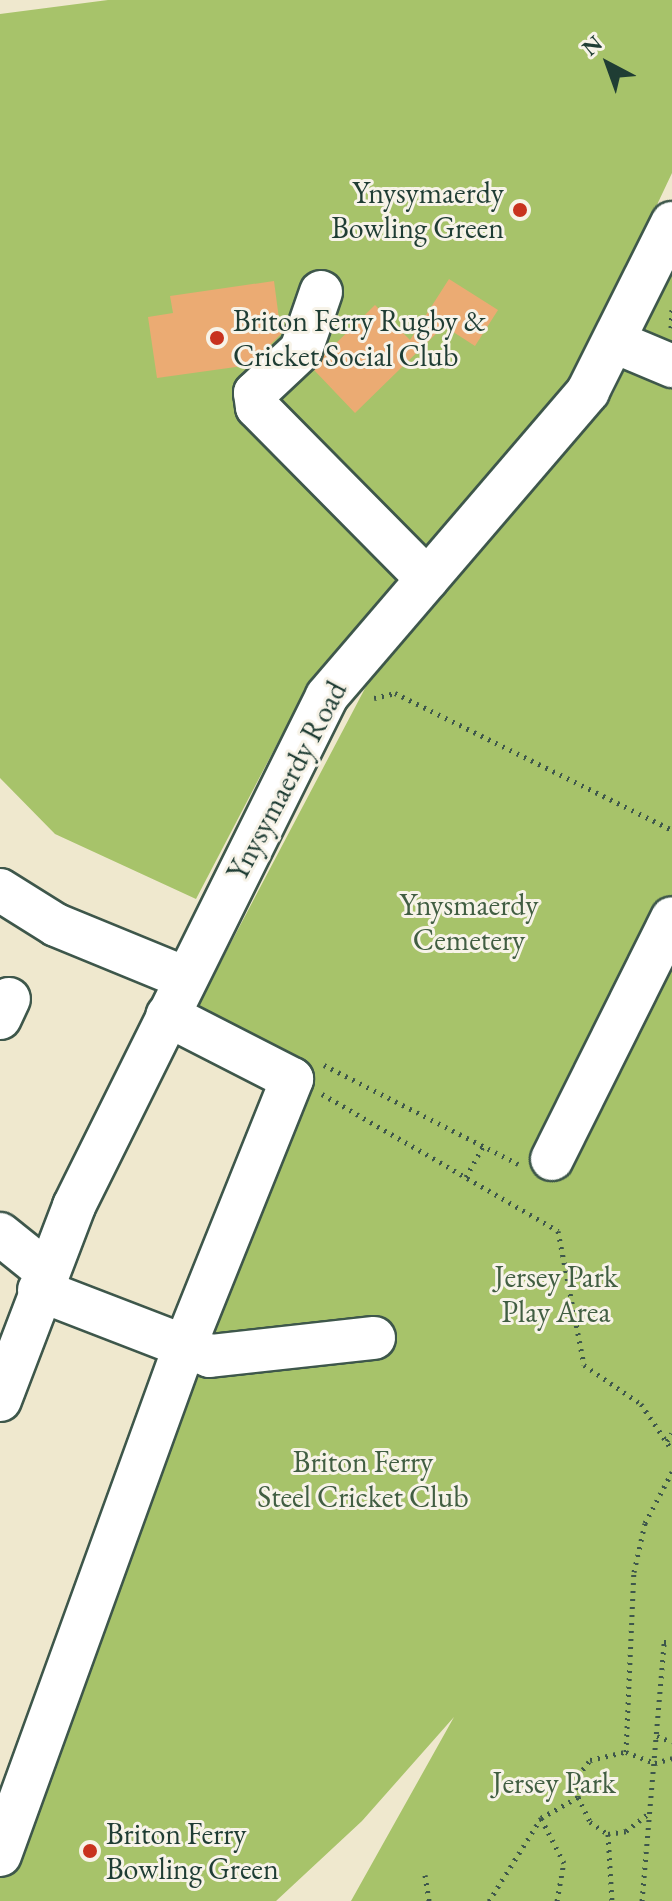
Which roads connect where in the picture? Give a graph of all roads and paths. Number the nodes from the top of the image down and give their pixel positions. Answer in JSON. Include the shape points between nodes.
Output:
{"nodes":[{"id":1,"x":672,"y":223,"type":"edge"},
{"id":2,"x":321,"y":292,"type":"dead end"},
{"id":3,"x":615,"y":342,"type":"junction"},
{"id":4,"x":672,"y":366,"type":"edge"},
{"id":5,"x":427,"y":579,"type":"junction"},
{"id":6,"x":363,"y":709,"type":"dead end"},
{"id":7,"x":672,"y":830,"type":"edge"},
{"id":8,"x":0,"y":890,"type":"edge"},
{"id":9,"x":672,"y":918,"type":"edge"},
{"id":10,"x":185,"y":978,"type":"junction"},
{"id":11,"x":167,"y":1015,"type":"junction"},
{"id":12,"x":306,"y":1070,"type":"junction"},
{"id":13,"x":483,"y":1146,"type":"junction"},
{"id":14,"x":552,"y":1159,"type":"joint"},
{"id":15,"x":466,"y":1177,"type":"junction"},
{"id":16,"x":0,"y":1234,"type":"edge"},
{"id":17,"x":43,"y":1281,"type":"junction"},
{"id":18,"x":374,"y":1338,"type":"dead end"},
{"id":19,"x":184,"y":1348,"type":"junction"},
{"id":20,"x":0,"y":1400,"type":"edge"},
{"id":21,"x":672,"y":1433,"type":"edge"},
{"id":22,"x":667,"y":1441,"type":"junction"},
{"id":23,"x":672,"y":1450,"type":"edge"},
{"id":24,"x":672,"y":1472,"type":"edge"},
{"id":25,"x":672,"y":1642,"type":"edge"},
{"id":26,"x":657,"y":1736,"type":"junction"},
{"id":27,"x":672,"y":1742,"type":"edge"},
{"id":28,"x":626,"y":1752,"type":"junction"},
{"id":29,"x":672,"y":1758,"type":"edge"},
{"id":30,"x":655,"y":1763,"type":"junction"},
{"id":31,"x":578,"y":1797,"type":"junction"},
{"id":32,"x":650,"y":1812,"type":"junction"},
{"id":33,"x":541,"y":1818,"type":"junction"},
{"id":34,"x":608,"y":1834,"type":"junction"},
{"id":35,"x":0,"y":1855,"type":"edge"},
{"id":36,"x":425,"y":1875,"type":"dead end"},
{"id":37,"x":429,"y":1901,"type":"edge"},
{"id":38,"x":489,"y":1901,"type":"edge"},
{"id":39,"x":557,"y":1901,"type":"edge"},
{"id":40,"x":612,"y":1901,"type":"edge"},
{"id":41,"x":642,"y":1901,"type":"edge"}],
"edges":[{"from":1,"to":3,"type":"street","name":"Ynysymaerdy Road"},
{"from":2,"to":5,"type":"street","via":[[301,350],[255,393],[257,407]]},
{"from":3,"to":4,"type":"street"},
{"from":3,"to":5,"type":"street","name":"Ynysymaerdy Road","via":[[529,467]]},
{"from":5,"to":10,"type":"street","name":"Ynysymaerdy Road","via":[[327,696]]},
{"from":6,"to":7,"type":"path","via":[[377,695],[395,693]]},
{"from":8,"to":10,"type":"street","via":[[56,925]]},
{"from":9,"to":14,"type":"street"},
{"from":10,"to":11,"type":"street","name":"Ynysymaerdy Road"},
{"from":11,"to":12,"type":"street"},
{"from":11,"to":17,"type":"street","name":"Ynysymaerdy Road"},
{"from":12,"to":13,"type":"path"},
{"from":12,"to":15,"type":"path"},
{"from":12,"to":19,"type":"street"},
{"from":13,"to":14,"type":"path","via":[[530,1171]]},
{"from":13,"to":15,"type":"path"},
{"from":15,"to":22,"type":"path","via":[[558,1231],[584,1365],[641,1404]]},
{"from":16,"to":17,"type":"street"},
{"from":17,"to":19,"type":"street"},
{"from":17,"to":20,"type":"street","name":"Ynysymaerdy Road"},
{"from":18,"to":19,"type":"street","via":[[210,1356]]},
{"from":19,"to":35,"type":"street"},
{"from":21,"to":22,"type":"path"},
{"from":22,"to":23,"type":"path"},
{"from":24,"to":28,"type":"path","via":[[645,1523],[634,1572]]},
{"from":25,"to":26,"type":"path","via":[[664,1642]]},
{"from":26,"to":27,"type":"path"},
{"from":26,"to":30,"type":"path"},
{"from":28,"to":30,"type":"path"},
{"from":28,"to":31,"type":"path","via":[[590,1760],[578,1776]]},
{"from":29,"to":30,"type":"path"},
{"from":30,"to":32,"type":"path"},
{"from":31,"to":33,"type":"path"},
{"from":31,"to":34,"type":"path","via":[[590,1822]]},
{"from":32,"to":34,"type":"path","via":[[626,1831]]},
{"from":32,"to":41,"type":"path"},
{"from":33,"to":38,"type":"path"},
{"from":33,"to":39,"type":"path","via":[[564,1863]]},
{"from":34,"to":40,"type":"path"},
{"from":36,"to":37,"type":"path"}]}
